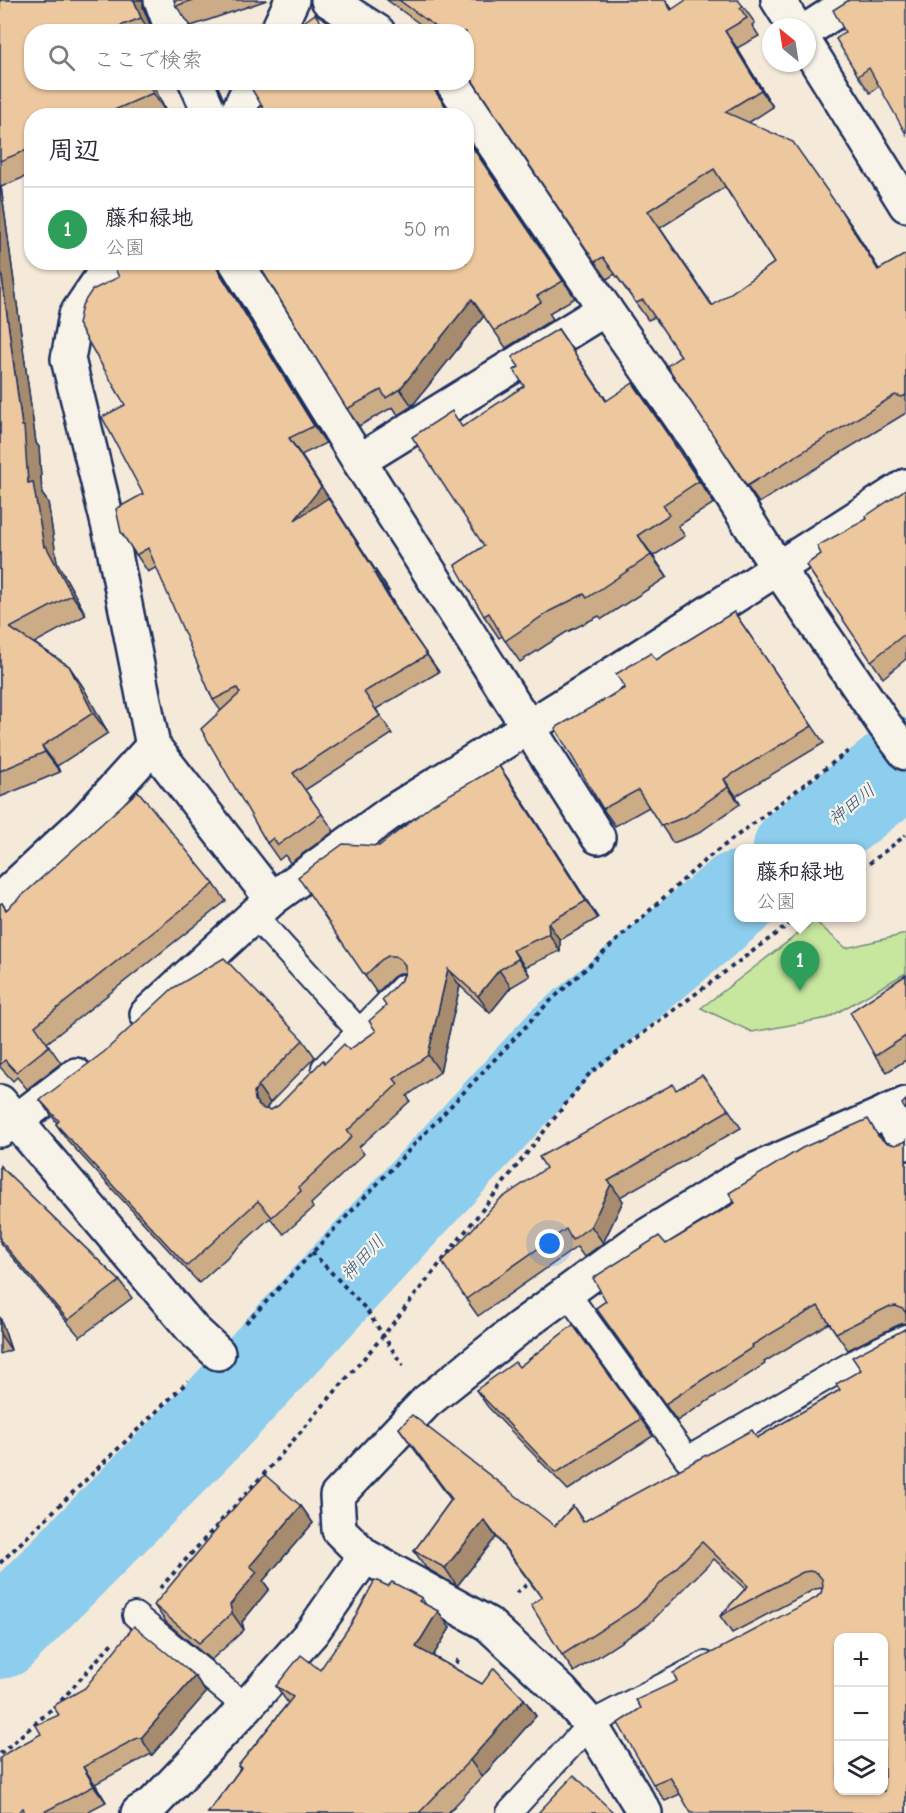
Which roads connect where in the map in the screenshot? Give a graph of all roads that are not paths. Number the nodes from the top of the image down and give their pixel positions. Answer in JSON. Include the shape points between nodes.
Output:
{"nodes":[{"id":1,"x":161,"y":0,"type":"edge"},
{"id":2,"x":292,"y":0,"type":"edge"},
{"id":3,"x":328,"y":0,"type":"edge"},
{"id":4,"x":778,"y":0,"type":"edge"},
{"id":5,"x":853,"y":0,"type":"edge"},
{"id":6,"x":789,"y":18,"type":"edge"},
{"id":7,"x":170,"y":24,"type":"edge"},
{"id":8,"x":280,"y":24,"type":"edge"},
{"id":9,"x":366,"y":24,"type":"edge"},
{"id":10,"x":816,"y":24,"type":"edge"},
{"id":11,"x":816,"y":60,"type":"edge"},
{"id":12,"x":200,"y":90,"type":"edge"},
{"id":13,"x":248,"y":90,"type":"edge"},
{"id":14,"x":457,"y":90,"type":"edge"},
{"id":15,"x":208,"y":108,"type":"edge"},
{"id":16,"x":240,"y":108,"type":"edge"},
{"id":17,"x":470,"y":108,"type":"edge"},
{"id":18,"x":474,"y":115,"type":"edge"},
{"id":19,"x":906,"y":205,"type":"edge"},
{"id":20,"x":107,"y":270,"type":"edge"},
{"id":21,"x":242,"y":270,"type":"edge"},
{"id":22,"x":605,"y":309,"type":"junction"},
{"id":23,"x":359,"y":461,"type":"junction"},
{"id":24,"x":906,"y":486,"type":"edge"},
{"id":25,"x":777,"y":567,"type":"junction"},
{"id":26,"x":529,"y":726,"type":"junction"},
{"id":27,"x":894,"y":737,"type":"edge"},
{"id":28,"x":153,"y":746,"type":"junction"},
{"id":29,"x":598,"y":837,"type":"dead end"},
{"id":30,"x":0,"y":900,"type":"edge"},
{"id":31,"x":263,"y":907,"type":"junction"},
{"id":32,"x":403,"y":987,"type":"edge"},
{"id":33,"x":360,"y":1032,"type":"junction"},
{"id":34,"x":127,"y":1033,"type":"edge"},
{"id":35,"x":103,"y":1055,"type":"edge"},
{"id":36,"x":312,"y":1080,"type":"edge"},
{"id":37,"x":897,"y":1108,"type":"edge"},
{"id":38,"x":5,"y":1118,"type":"edge"},
{"id":39,"x":906,"y":1143,"type":"edge"},
{"id":40,"x":567,"y":1293,"type":"junction"},
{"id":41,"x":906,"y":1337,"type":"edge"},
{"id":42,"x":218,"y":1353,"type":"road end"},
{"id":43,"x":364,"y":1556,"type":"junction"},
{"id":44,"x":135,"y":1615,"type":"road end"},
{"id":45,"x":727,"y":1652,"type":"edge"},
{"id":46,"x":246,"y":1707,"type":"junction"},
{"id":47,"x":590,"y":1724,"type":"junction"},
{"id":48,"x":138,"y":1813,"type":"edge"},
{"id":49,"x":509,"y":1813,"type":"edge"},
{"id":50,"x":645,"y":1813,"type":"edge"}],
"edges":[{"from":1,"to":7,"type":"street"},
{"from":2,"to":8,"type":"street"},
{"from":3,"to":9,"type":"street"},
{"from":4,"to":6,"type":"street"},
{"from":5,"to":10,"type":"street"},
{"from":11,"to":19,"type":"street"},
{"from":12,"to":15,"type":"street"},
{"from":13,"to":16,"type":"street"},
{"from":14,"to":17,"type":"street"},
{"from":18,"to":22,"type":"street"},
{"from":20,"to":28,"type":"street","via":[[76,315],[68,359],[113,544]]},
{"from":21,"to":23,"type":"street"},
{"from":22,"to":23,"type":"street"},
{"from":22,"to":25,"type":"street","via":[[696,440]]},
{"from":23,"to":26,"type":"street"},
{"from":24,"to":25,"type":"street"},
{"from":25,"to":26,"type":"street"},
{"from":25,"to":27,"type":"street"},
{"from":26,"to":29,"type":"street"},
{"from":26,"to":31,"type":"street","via":[[390,813]]},
{"from":28,"to":30,"type":"street","via":[[85,821]]},
{"from":28,"to":31,"type":"street"},
{"from":31,"to":33,"type":"lane"},
{"from":31,"to":34,"type":"street"},
{"from":32,"to":33,"type":"lane"},
{"from":33,"to":36,"type":"lane"},
{"from":35,"to":38,"type":"street"},
{"from":37,"to":39,"type":"street"},
{"from":37,"to":40,"type":"street","via":[[744,1175],[634,1243]]},
{"from":38,"to":42,"type":"street","via":[[193,1330]]},
{"from":40,"to":41,"type":"lane","via":[[687,1459],[876,1350]]},
{"from":40,"to":43,"type":"street","via":[[426,1402],[337,1496],[339,1530]]},
{"from":43,"to":46,"type":"street","via":[[313,1631]]},
{"from":43,"to":47,"type":"street","via":[[488,1624],[562,1692]]},
{"from":44,"to":46,"type":"lane"},
{"from":45,"to":47,"type":"lane"},
{"from":46,"to":48,"type":"street","via":[[153,1804]]},
{"from":47,"to":49,"type":"lane"},
{"from":47,"to":50,"type":"street"}]}
